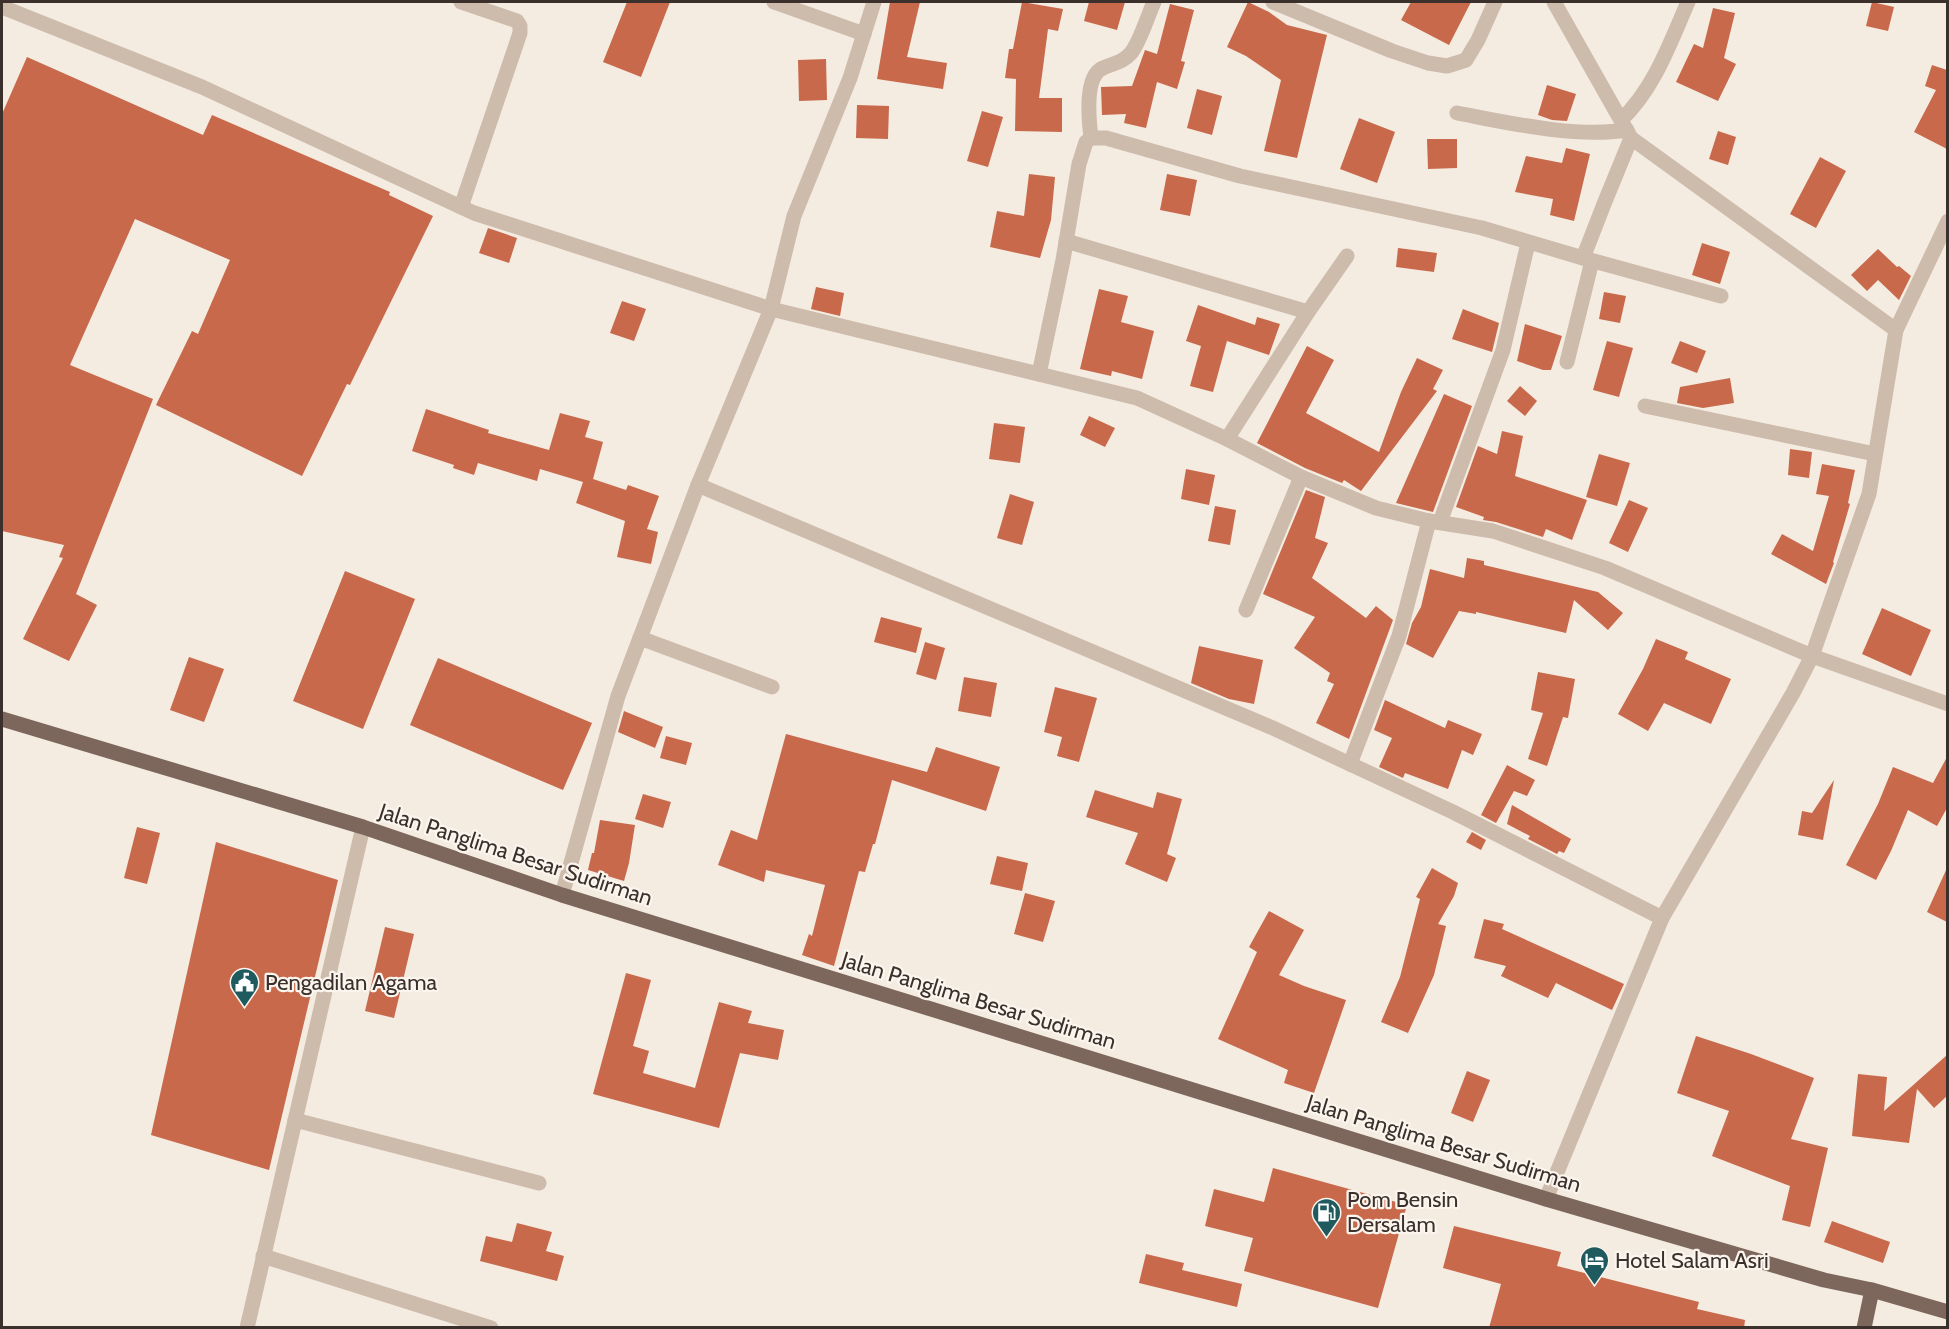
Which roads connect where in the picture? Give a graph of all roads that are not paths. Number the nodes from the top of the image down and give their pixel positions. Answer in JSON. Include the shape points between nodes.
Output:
{"nodes":[{"id":1,"x":461,"y":2,"type":"edge"},
{"id":2,"x":774,"y":2,"type":"edge"},
{"id":3,"x":874,"y":2,"type":"edge"},
{"id":4,"x":1154,"y":2,"type":"edge"},
{"id":5,"x":1273,"y":2,"type":"edge"},
{"id":6,"x":1495,"y":2,"type":"edge"},
{"id":7,"x":1554,"y":2,"type":"edge"},
{"id":8,"x":1688,"y":2,"type":"edge"},
{"id":9,"x":2,"y":7,"type":"edge"},
{"id":10,"x":864,"y":34,"type":"junction"},
{"id":11,"x":1457,"y":113,"type":"dead end"},
{"id":12,"x":1626,"y":130,"type":"junction"},
{"id":13,"x":1091,"y":138,"type":"junction"},
{"id":14,"x":461,"y":207,"type":"junction"},
{"id":15,"x":1947,"y":221,"type":"edge"},
{"id":16,"x":1066,"y":241,"type":"junction"},
{"id":17,"x":1528,"y":243,"type":"junction"},
{"id":18,"x":1347,"y":256,"type":"dead end"},
{"id":19,"x":1588,"y":260,"type":"junction"},
{"id":20,"x":1721,"y":296,"type":"dead end"},
{"id":21,"x":771,"y":309,"type":"junction"},
{"id":22,"x":1308,"y":312,"type":"junction"},
{"id":23,"x":1896,"y":330,"type":"junction"},
{"id":24,"x":1567,"y":362,"type":"dead end"},
{"id":25,"x":1039,"y":374,"type":"junction"},
{"id":26,"x":1645,"y":406,"type":"dead end"},
{"id":27,"x":1227,"y":439,"type":"junction"},
{"id":28,"x":1875,"y":454,"type":"junction"},
{"id":29,"x":1301,"y":477,"type":"junction"},
{"id":30,"x":698,"y":484,"type":"junction"},
{"id":31,"x":1434,"y":522,"type":"junction"},
{"id":32,"x":1246,"y":610,"type":"dead end"},
{"id":33,"x":640,"y":638,"type":"junction"},
{"id":34,"x":1812,"y":656,"type":"junction"},
{"id":35,"x":772,"y":687,"type":"dead end"},
{"id":36,"x":1947,"y":704,"type":"edge"},
{"id":37,"x":2,"y":718,"type":"edge"},
{"id":38,"x":1350,"y":764,"type":"junction"},
{"id":39,"x":363,"y":827,"type":"junction"},
{"id":40,"x":561,"y":895,"type":"junction"},
{"id":41,"x":1662,"y":918,"type":"junction"},
{"id":42,"x":296,"y":1120,"type":"junction"},
{"id":43,"x":539,"y":1183,"type":"dead end"},
{"id":44,"x":1546,"y":1199,"type":"junction"},
{"id":45,"x":263,"y":1256,"type":"junction"},
{"id":46,"x":1872,"y":1290,"type":"junction"},
{"id":47,"x":1947,"y":1312,"type":"edge"},
{"id":48,"x":247,"y":1328,"type":"edge"},
{"id":49,"x":491,"y":1328,"type":"edge"},
{"id":50,"x":1864,"y":1328,"type":"edge"}],
"edges":[{"from":1,"to":14,"type":"street","via":[[517,21],[520,33]]},
{"from":2,"to":10,"type":"street"},
{"from":3,"to":10,"type":"street"},
{"from":4,"to":13,"type":"street","via":[[1133,50],[1121,62],[1101,68],[1093,79]]},
{"from":5,"to":6,"type":"street","via":[[1392,51],[1448,66],[1466,60]]},
{"from":7,"to":12,"type":"street"},
{"from":8,"to":12,"type":"street"},
{"from":9,"to":14,"type":"street","via":[[202,87]]},
{"from":10,"to":21,"type":"street","via":[[794,216]]},
{"from":11,"to":12,"type":"street","via":[[1534,127],[1611,133]]},
{"from":12,"to":19,"type":"street"},
{"from":12,"to":23,"type":"street"},
{"from":13,"to":16,"type":"street","via":[[1079,164]]},
{"from":13,"to":17,"type":"street","via":[[1106,138],[1240,176],[1470,226]]},
{"from":14,"to":21,"type":"street"},
{"from":15,"to":23,"type":"street"},
{"from":16,"to":22,"type":"street"},
{"from":16,"to":25,"type":"street"},
{"from":17,"to":19,"type":"street"},
{"from":17,"to":31,"type":"street","via":[[1503,350]]},
{"from":18,"to":22,"type":"street"},
{"from":19,"to":20,"type":"street"},
{"from":19,"to":24,"type":"street"},
{"from":21,"to":25,"type":"street"},
{"from":21,"to":30,"type":"street"},
{"from":22,"to":27,"type":"street"},
{"from":23,"to":28,"type":"street"},
{"from":25,"to":27,"type":"street","via":[[1137,398]]},
{"from":26,"to":28,"type":"street"},
{"from":27,"to":29,"type":"street"},
{"from":28,"to":34,"type":"street","via":[[1869,494]]},
{"from":29,"to":31,"type":"street","via":[[1376,508]]},
{"from":29,"to":32,"type":"street"},
{"from":30,"to":33,"type":"street"},
{"from":30,"to":38,"type":"street"},
{"from":31,"to":34,"type":"street","via":[[1493,531],[1605,568]]},
{"from":31,"to":38,"type":"street","via":[[1399,636]]},
{"from":33,"to":35,"type":"street"},
{"from":33,"to":40,"type":"street","via":[[618,696]]},
{"from":34,"to":36,"type":"street"},
{"from":34,"to":41,"type":"street"},
{"from":37,"to":39,"type":"main road","name":"Jalan Panglima Besar Sudirman"},
{"from":38,"to":41,"type":"street"},
{"from":39,"to":40,"type":"main road","name":"Jalan Panglima Besar Sudirman"},
{"from":39,"to":42,"type":"street"},
{"from":40,"to":44,"type":"main road","name":"Jalan Panglima Besar Sudirman"},
{"from":41,"to":44,"type":"street"},
{"from":42,"to":43,"type":"street"},
{"from":42,"to":45,"type":"street"},
{"from":44,"to":46,"type":"main road","name":"Jalan Panglima Besar Sudirman","via":[[1824,1280]]},
{"from":45,"to":48,"type":"street"},
{"from":45,"to":49,"type":"street"},
{"from":46,"to":47,"type":"main road","name":"Jalan Panglima Besar Sudirman"},
{"from":46,"to":50,"type":"main road"}]}
